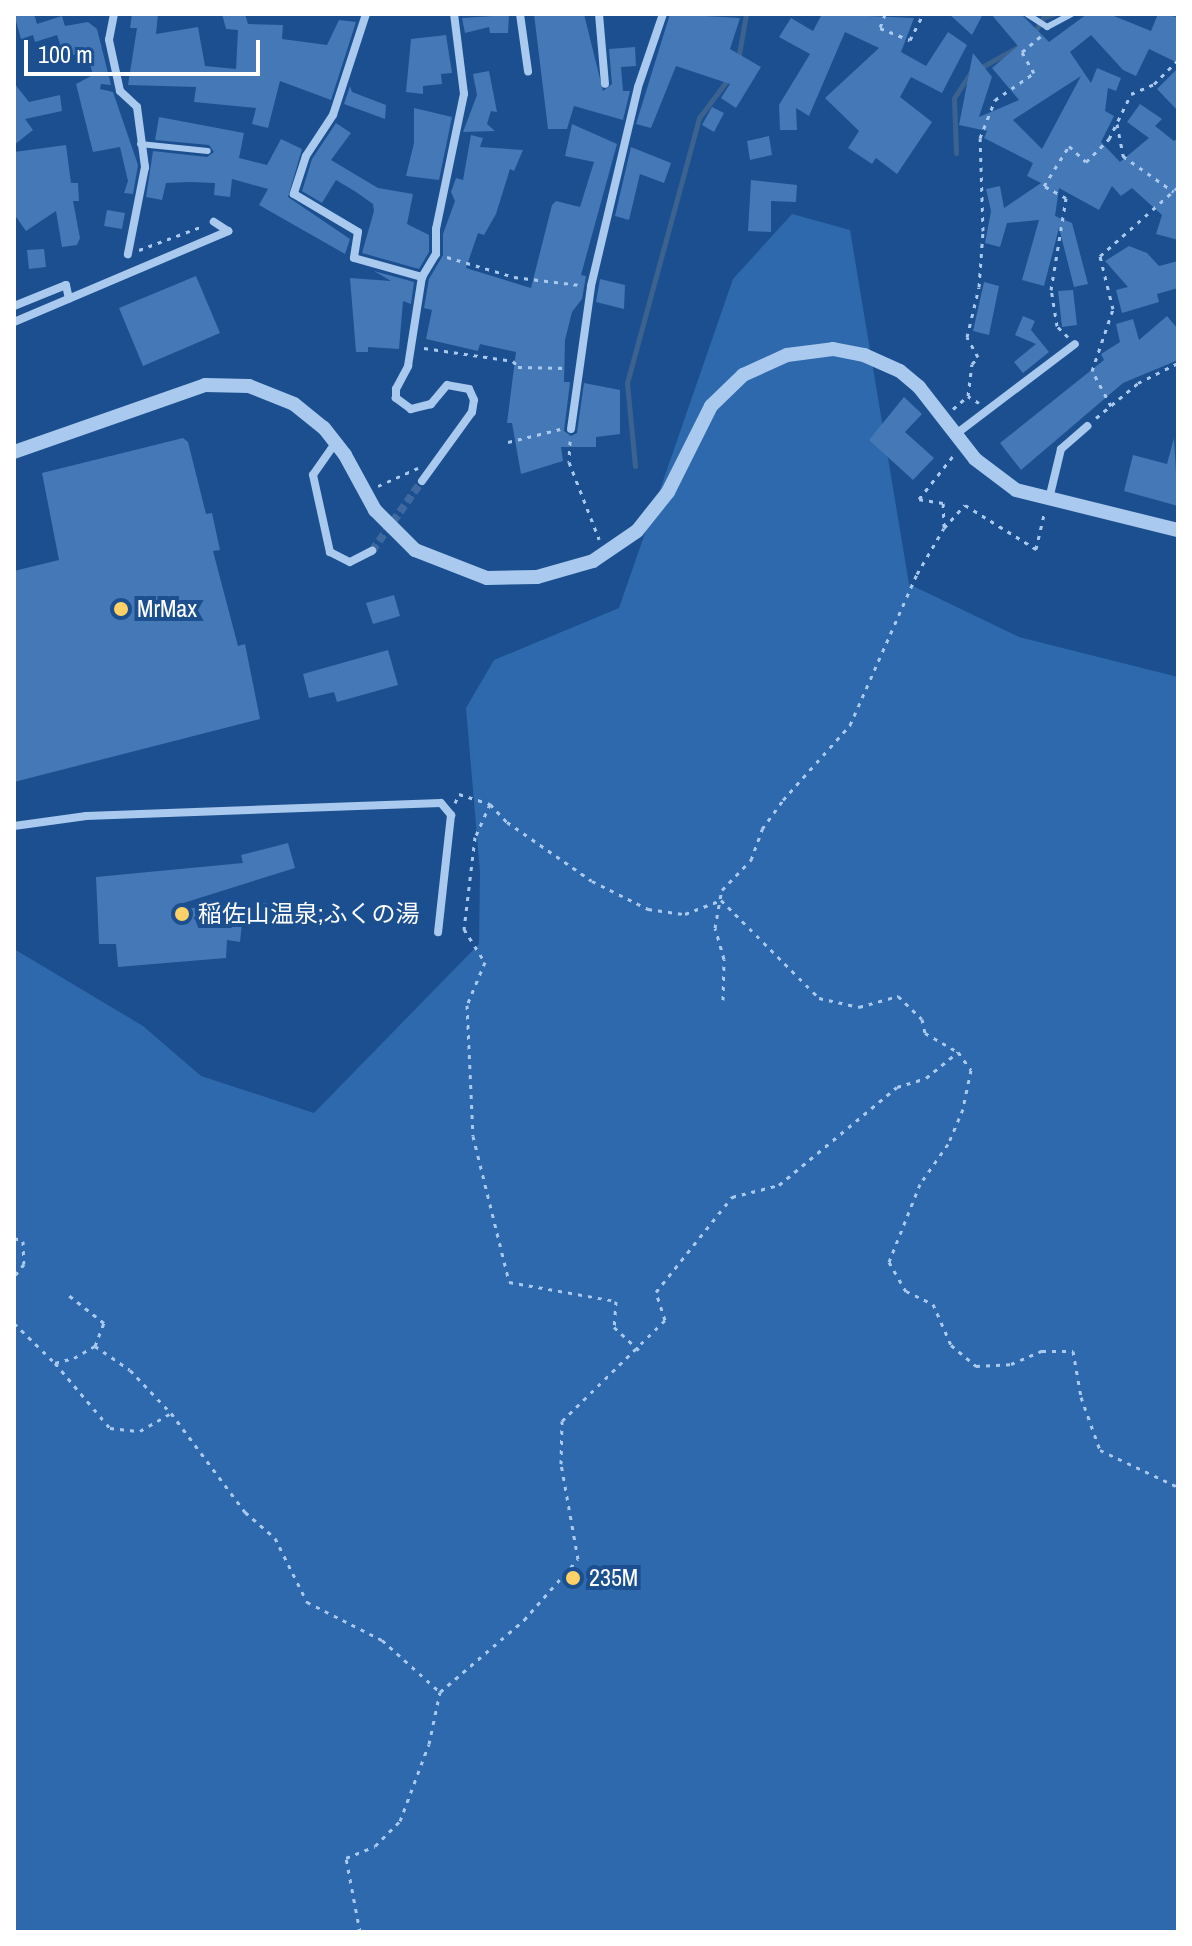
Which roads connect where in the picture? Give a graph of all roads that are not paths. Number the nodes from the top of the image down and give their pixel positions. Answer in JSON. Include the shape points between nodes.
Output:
{"nodes":[{"id":1,"x":114,"y":14,"type":"edge"},
{"id":2,"x":366,"y":14,"type":"edge"},
{"id":3,"x":454,"y":14,"type":"edge"},
{"id":4,"x":520,"y":14,"type":"edge"},
{"id":5,"x":599,"y":14,"type":"edge"},
{"id":6,"x":663,"y":14,"type":"edge"},
{"id":7,"x":1027,"y":14,"type":"edge"},
{"id":8,"x":1071,"y":14,"type":"edge"},
{"id":9,"x":528,"y":71,"type":"dead end"},
{"id":10,"x":605,"y":84,"type":"dead end"},
{"id":11,"x":140,"y":144,"type":"junction"},
{"id":12,"x":208,"y":151,"type":"dead end"},
{"id":13,"x":214,"y":222,"type":"road end"},
{"id":14,"x":128,"y":254,"type":"road end"},
{"id":15,"x":422,"y":277,"type":"junction"},
{"id":16,"x":69,"y":299,"type":"junction"},
{"id":17,"x":14,"y":306,"type":"edge"},
{"id":18,"x":14,"y":322,"type":"edge"},
{"id":19,"x":1075,"y":344,"type":"road end"},
{"id":20,"x":1087,"y":426,"type":"road end"},
{"id":21,"x":571,"y":429,"type":"road end"},
{"id":22,"x":960,"y":440,"type":"junction"},
{"id":23,"x":337,"y":442,"type":"junction"},
{"id":24,"x":14,"y":452,"type":"edge"},
{"id":25,"x":422,"y":481,"type":"tunnel mouth"},
{"id":26,"x":1048,"y":500,"type":"junction"},
{"id":27,"x":1178,"y":530,"type":"edge"},
{"id":28,"x":372,"y":551,"type":"dead end"},
{"id":29,"x":14,"y":826,"type":"edge"},
{"id":30,"x":438,"y":932,"type":"dead end"}],
"edges":[{"from":1,"to":11,"type":"street","via":[[109,40],[120,91],[137,107]]},
{"from":2,"to":15,"type":"street","via":[[333,115],[306,156],[294,194],[358,232],[354,258]]},
{"from":3,"to":15,"type":"street","via":[[464,94],[436,229],[436,254]]},
{"from":4,"to":9,"type":"street"},
{"from":5,"to":10,"type":"street"},
{"from":6,"to":21,"type":"street","via":[[638,87],[591,286]]},
{"from":7,"to":8,"type":"lane","via":[[1047,27]]},
{"from":11,"to":12,"type":"lane"},
{"from":11,"to":14,"type":"street","via":[[145,167]]},
{"from":13,"to":16,"type":"street","via":[[228,231]]},
{"from":15,"to":25,"type":"street","via":[[408,366],[396,389],[403,405],[420,410],[454,385],[469,389],[474,400],[472,412]]},
{"from":16,"to":17,"type":"street","via":[[66,285]]},
{"from":16,"to":18,"type":"street"},
{"from":19,"to":22,"type":"street","via":[[989,410]]},
{"from":20,"to":26,"type":"street","via":[[1061,449]]},
{"from":22,"to":23,"type":"street","via":[[900,371],[864,355],[802,351],[765,362],[711,406],[659,505],[607,553],[537,577],[468,573],[408,546],[364,494]]},
{"from":22,"to":26,"type":"street","via":[[998,479]]},
{"from":23,"to":24,"type":"street","via":[[286,400],[249,386],[217,384]]},
{"from":23,"to":28,"type":"street","via":[[313,475],[330,552],[350,562]]},
{"from":26,"to":27,"type":"street"},
{"from":29,"to":30,"type":"street","via":[[86,816],[441,803],[451,815]]}]}
